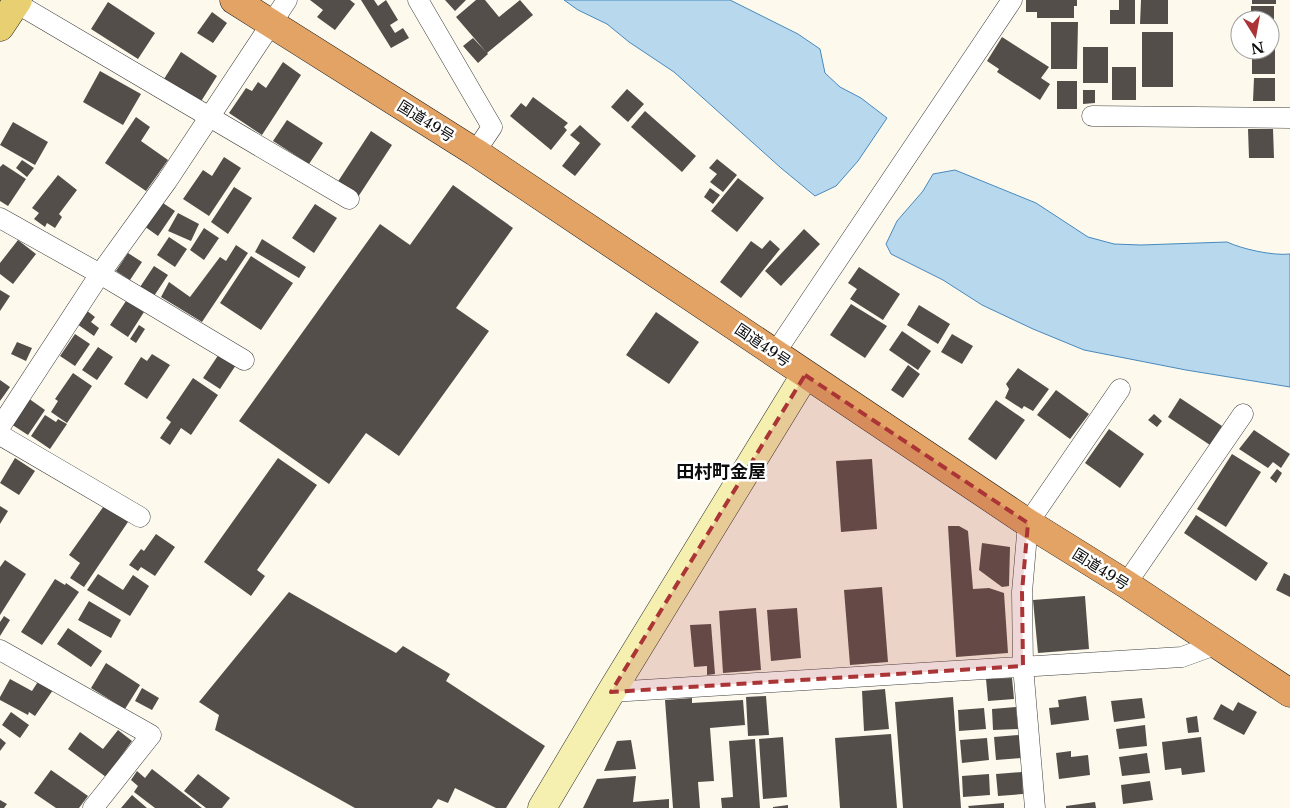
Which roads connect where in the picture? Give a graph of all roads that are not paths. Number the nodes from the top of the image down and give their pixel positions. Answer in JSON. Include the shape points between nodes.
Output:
{"nodes":[{"id":1,"x":234,"y":0,"type":"edge"},
{"id":2,"x":287,"y":0,"type":"edge"},
{"id":3,"x":418,"y":0,"type":"edge"},
{"id":4,"x":1012,"y":0,"type":"edge"},
{"id":5,"x":17,"y":2,"type":"edge"},
{"id":6,"x":270,"y":23,"type":"junction"},
{"id":7,"x":0,"y":27,"type":"edge"},
{"id":8,"x":1092,"y":116,"type":"dead end"},
{"id":9,"x":209,"y":117,"type":"junction"},
{"id":10,"x":1290,"y":118,"type":"edge"},
{"id":11,"x":475,"y":152,"type":"junction"},
{"id":12,"x":349,"y":199,"type":"dead end"},
{"id":13,"x":0,"y":218,"type":"edge"},
{"id":14,"x":100,"y":274,"type":"junction"},
{"id":15,"x":775,"y":353,"type":"junction"},
{"id":16,"x":244,"y":360,"type":"dead end"},
{"id":17,"x":805,"y":374,"type":"junction"},
{"id":18,"x":1120,"y":389,"type":"dead end"},
{"id":19,"x":1243,"y":414,"type":"dead end"},
{"id":20,"x":0,"y":427,"type":"edge"},
{"id":21,"x":0,"y":435,"type":"edge"},
{"id":22,"x":140,"y":517,"type":"dead end"},
{"id":23,"x":1028,"y":524,"type":"junction"},
{"id":24,"x":1126,"y":584,"type":"junction"},
{"id":25,"x":1215,"y":645,"type":"junction"},
{"id":26,"x":0,"y":650,"type":"edge"},
{"id":27,"x":1023,"y":666,"type":"junction"},
{"id":28,"x":611,"y":692,"type":"junction"},
{"id":29,"x":1290,"y":693,"type":"edge"},
{"id":30,"x":94,"y":808,"type":"edge"},
{"id":31,"x":542,"y":808,"type":"edge"},
{"id":32,"x":1035,"y":808,"type":"edge"}],
"edges":[{"from":1,"to":6,"type":"highway","name":"国道49号"},
{"from":2,"to":6,"type":"street"},
{"from":3,"to":11,"type":"street","via":[[492,127]]},
{"from":4,"to":15,"type":"street"},
{"from":5,"to":7,"type":"main road"},
{"from":5,"to":9,"type":"street"},
{"from":6,"to":9,"type":"street"},
{"from":6,"to":11,"type":"highway","name":"国道49号"},
{"from":8,"to":10,"type":"street"},
{"from":9,"to":12,"type":"street"},
{"from":9,"to":14,"type":"street","via":[[167,182]]},
{"from":11,"to":15,"type":"highway","name":"国道49号"},
{"from":13,"to":14,"type":"street"},
{"from":14,"to":16,"type":"street"},
{"from":14,"to":20,"type":"street"},
{"from":15,"to":17,"type":"highway","name":"国道49号"},
{"from":17,"to":23,"type":"highway","name":"国道49号"},
{"from":17,"to":28,"type":"street"},
{"from":18,"to":23,"type":"street"},
{"from":19,"to":24,"type":"street"},
{"from":21,"to":22,"type":"street"},
{"from":23,"to":24,"type":"highway","name":"国道49号"},
{"from":23,"to":27,"type":"street","via":[[1022,592]]},
{"from":24,"to":25,"type":"highway","name":"国道49号"},
{"from":25,"to":27,"type":"street","via":[[1182,657]]},
{"from":25,"to":29,"type":"highway","name":"国道49号"},
{"from":26,"to":30,"type":"street","via":[[151,735]]},
{"from":27,"to":28,"type":"street"},
{"from":27,"to":32,"type":"street"},
{"from":28,"to":31,"type":"street"}]}
